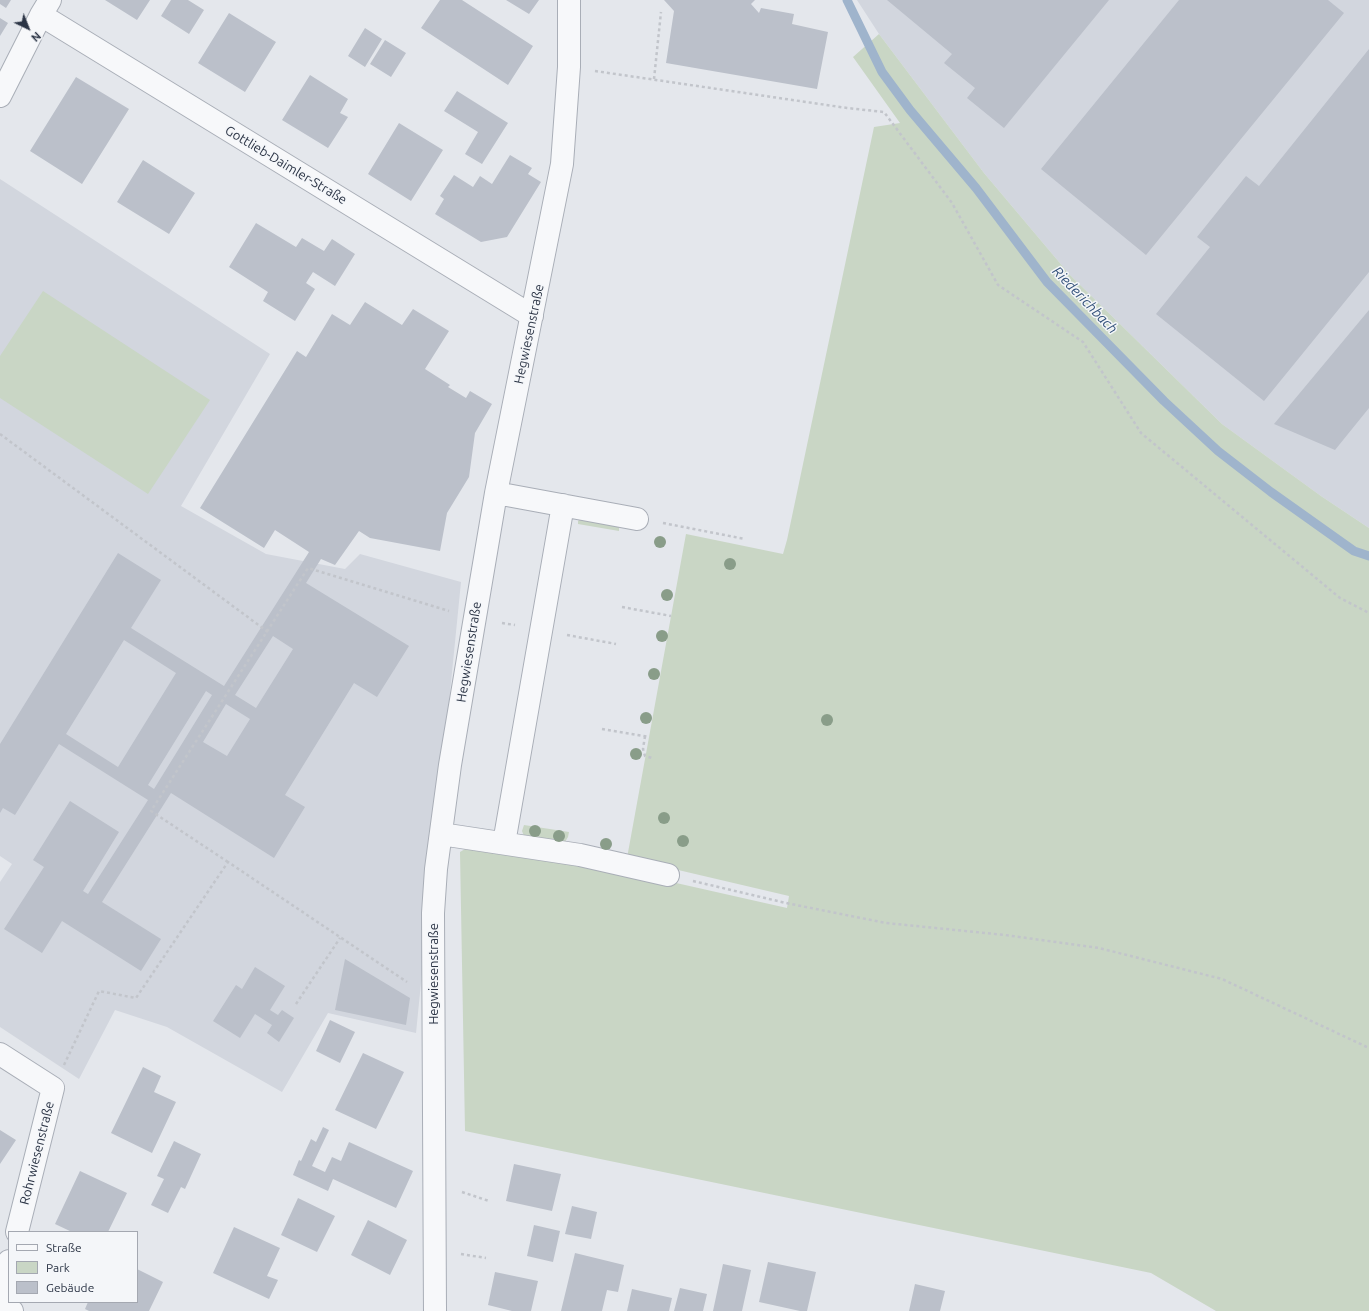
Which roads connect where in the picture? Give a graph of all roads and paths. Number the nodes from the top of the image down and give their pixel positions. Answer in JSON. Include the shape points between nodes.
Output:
{"nodes":[{"id":1,"x":569,"y":0,"type":"edge"},
{"id":2,"x":45,"y":7,"type":"edge"},
{"id":3,"x":661,"y":12,"type":"dead end"},
{"id":4,"x":569,"y":67,"type":"junction"},
{"id":5,"x":654,"y":79,"type":"junction"},
{"id":6,"x":0,"y":96,"type":"edge"},
{"id":7,"x":532,"y":316,"type":"junction"},
{"id":8,"x":0,"y":434,"type":"edge"},
{"id":9,"x":496,"y":493,"type":"junction"},
{"id":10,"x":563,"y":505,"type":"junction"},
{"id":11,"x":637,"y":518,"type":"joint"},
{"id":12,"x":745,"y":539,"type":"dead end"},
{"id":13,"x":622,"y":607,"type":"dead end"},
{"id":14,"x":451,"y":612,"type":"dead end"},
{"id":15,"x":1369,"y":613,"type":"edge"},
{"id":16,"x":671,"y":616,"type":"dead end"},
{"id":17,"x":268,"y":632,"type":"junction"},
{"id":18,"x":602,"y":729,"type":"dead end"},
{"id":19,"x":644,"y":736,"type":"junction"},
{"id":20,"x":649,"y":737,"type":"dead end"},
{"id":21,"x":652,"y":758,"type":"dead end"},
{"id":22,"x":442,"y":834,"type":"junction"},
{"id":23,"x":504,"y":843,"type":"junction"},
{"id":24,"x":228,"y":862,"type":"junction"},
{"id":25,"x":668,"y":876,"type":"joint"},
{"id":26,"x":340,"y":938,"type":"junction"},
{"id":27,"x":434,"y":1001,"type":"junction"},
{"id":28,"x":296,"y":1004,"type":"dead end"},
{"id":29,"x":1369,"y":1048,"type":"edge"},
{"id":30,"x":0,"y":1054,"type":"edge"},
{"id":31,"x":53,"y":1088,"type":"junction"},
{"id":32,"x":17,"y":1231,"type":"edge"},
{"id":33,"x":8,"y":1265,"type":"edge"},
{"id":34,"x":0,"y":1296,"type":"edge"},
{"id":35,"x":0,"y":1306,"type":"edge"},
{"id":36,"x":12,"y":1311,"type":"edge"},
{"id":37,"x":436,"y":1311,"type":"edge"}],
"edges":[{"from":1,"to":4,"type":"street","name":"Hegwiesenstraße"},
{"from":2,"to":6,"type":"street"},
{"from":2,"to":7,"type":"street","name":"Gottlieb-Daimler-Straße"},
{"from":3,"to":5,"type":"path"},
{"from":4,"to":5,"type":"path"},
{"from":4,"to":7,"type":"street","name":"Hegwiesenstraße","via":[[562,164]]},
{"from":5,"to":15,"type":"path","via":[[884,112],[952,203],[998,286],[1083,342],[1141,434],[1340,598]]},
{"from":7,"to":9,"type":"street","name":"Hegwiesenstraße"},
{"from":8,"to":17,"type":"path"},
{"from":9,"to":10,"type":"street"},
{"from":9,"to":22,"type":"street","name":"Hegwiesenstraße","via":[[450,765]]},
{"from":10,"to":11,"type":"street"},
{"from":10,"to":23,"type":"street"},
{"from":11,"to":12,"type":"path"},
{"from":13,"to":16,"type":"path"},
{"from":14,"to":17,"type":"path","via":[[308,568]]},
{"from":17,"to":24,"type":"path","via":[[151,811]]},
{"from":18,"to":19,"type":"path"},
{"from":19,"to":20,"type":"path"},
{"from":19,"to":21,"type":"path","via":[[645,756]]},
{"from":22,"to":23,"type":"street"},
{"from":22,"to":27,"type":"street","name":"Hegwiesenstraße","via":[[436,868],[433,913]]},
{"from":23,"to":25,"type":"street","via":[[580,854]]},
{"from":24,"to":26,"type":"path"},
{"from":24,"to":31,"type":"path","via":[[136,998],[99,991]]},
{"from":25,"to":29,"type":"path","via":[[886,923],[1006,935],[1099,948],[1222,978]]},
{"from":26,"to":27,"type":"path"},
{"from":26,"to":28,"type":"path"},
{"from":27,"to":37,"type":"street","name":"Hegwiesenstraße"},
{"from":30,"to":31,"type":"street","name":"Rohrwiesenstraße"},
{"from":31,"to":32,"type":"street","name":"Rohrwiesenstraße"},
{"from":33,"to":34,"type":"street"},
{"from":35,"to":36,"type":"street"}]}
